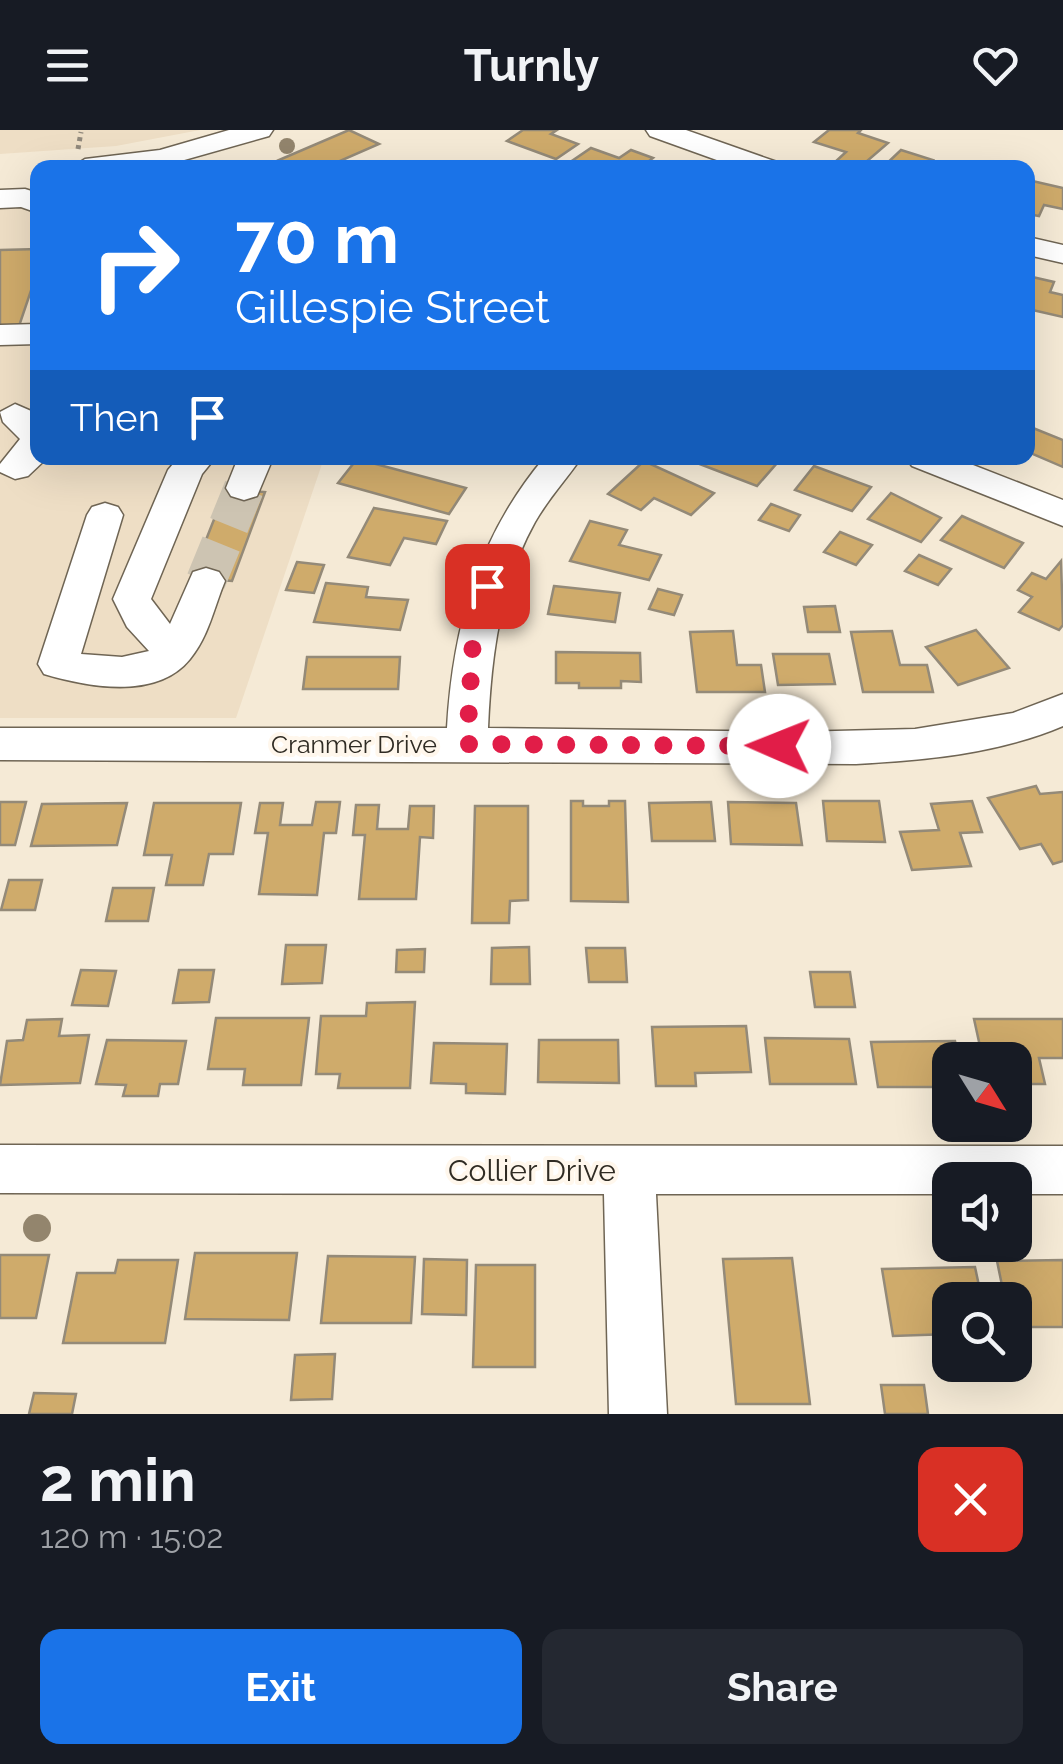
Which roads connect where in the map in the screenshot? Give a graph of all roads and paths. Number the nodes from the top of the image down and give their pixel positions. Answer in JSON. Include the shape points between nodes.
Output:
{"nodes":[{"id":1,"x":259,"y":130,"type":"edge"},
{"id":2,"x":660,"y":130,"type":"edge"},
{"id":3,"x":209,"y":158,"type":"edge"},
{"id":4,"x":744,"y":160,"type":"edge"},
{"id":5,"x":30,"y":171,"type":"edge"},
{"id":6,"x":0,"y":173,"type":"edge"},
{"id":7,"x":0,"y":199,"type":"edge"},
{"id":8,"x":30,"y":200,"type":"edge"},
{"id":9,"x":1035,"y":248,"type":"edge"},
{"id":10,"x":1063,"y":254,"type":"edge"},
{"id":11,"x":30,"y":334,"type":"edge"},
{"id":12,"x":0,"y":335,"type":"edge"},
{"id":13,"x":191,"y":465,"type":"edge"},
{"id":14,"x":556,"y":465,"type":"edge"},
{"id":15,"x":941,"y":465,"type":"edge"},
{"id":16,"x":1063,"y":514,"type":"edge"},
{"id":17,"x":105,"y":515,"type":"dead end"},
{"id":18,"x":206,"y":581,"type":"tunnel mouth"},
{"id":19,"x":174,"y":650,"type":"junction"},
{"id":20,"x":1063,"y":709,"type":"edge"},
{"id":21,"x":0,"y":744,"type":"edge"},
{"id":22,"x":467,"y":744,"type":"junction"},
{"id":23,"x":0,"y":1169,"type":"edge"},
{"id":24,"x":1063,"y":1170,"type":"edge"},
{"id":25,"x":629,"y":1172,"type":"junction"},
{"id":26,"x":638,"y":1414,"type":"edge"}],
"edges":[{"from":1,"to":3,"type":"street"},
{"from":2,"to":4,"type":"street"},
{"from":5,"to":6,"type":"street"},
{"from":7,"to":8,"type":"street"},
{"from":9,"to":10,"type":"street"},
{"from":11,"to":12,"type":"street"},
{"from":13,"to":19,"type":"street","via":[[162,516],[132,599]]},
{"from":14,"to":22,"type":"street","via":[[537,486],[487,586],[473,639]]},
{"from":15,"to":16,"type":"street"},
{"from":17,"to":19,"type":"street","via":[[58,664],[96,672],[140,670]]},
{"from":18,"to":19,"type":"street"},
{"from":20,"to":22,"type":"street","name":"Cranmer Drive","via":[[1006,732],[958,741]]},
{"from":21,"to":22,"type":"street","name":"Cranmer Drive"},
{"from":23,"to":25,"type":"street","name":"Collier Drive"},
{"from":24,"to":25,"type":"street","name":"Collier Drive"},
{"from":25,"to":26,"type":"street"}]}
